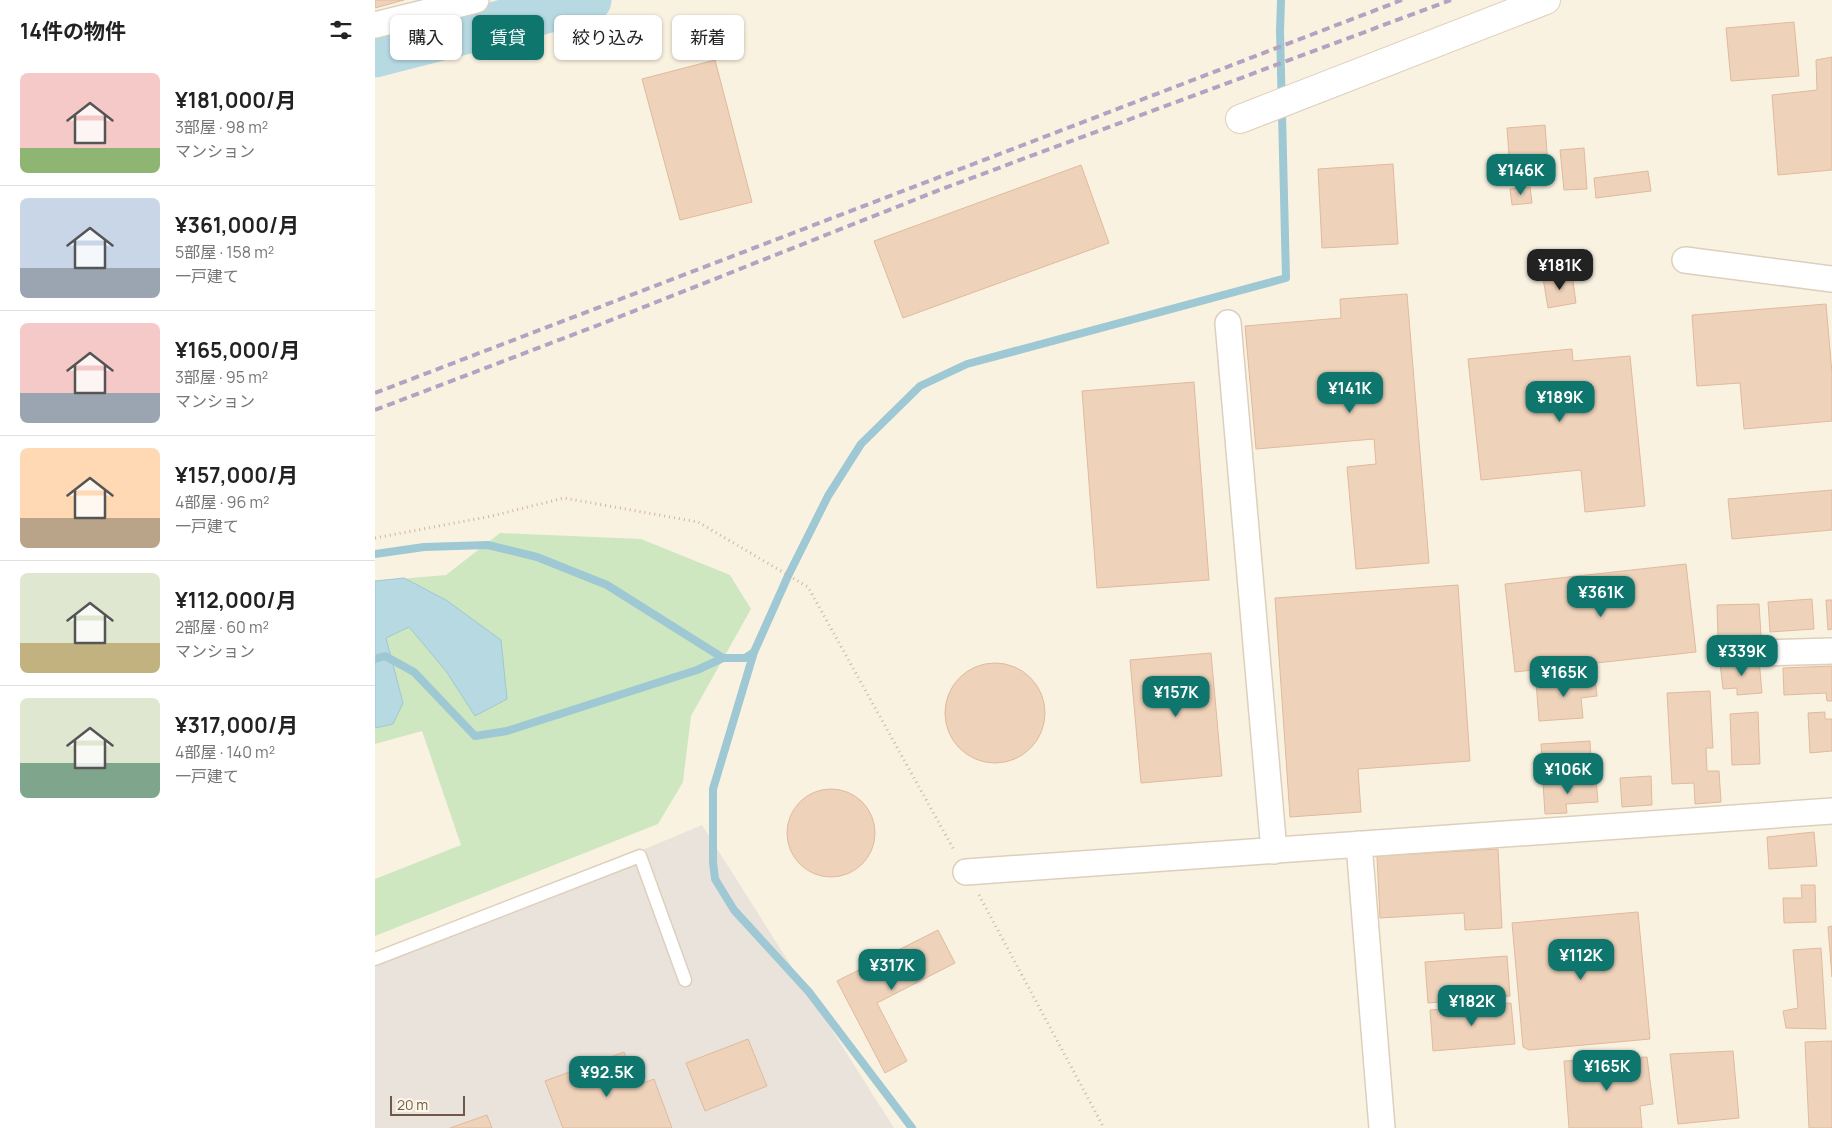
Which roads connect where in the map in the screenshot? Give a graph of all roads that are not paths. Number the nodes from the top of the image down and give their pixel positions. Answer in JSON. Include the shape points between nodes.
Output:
{"nodes":[{"id":1,"x":476,"y":0,"type":"edge"},
{"id":2,"x":1546,"y":0,"type":"edge"},
{"id":3,"x":375,"y":25,"type":"edge"},
{"id":4,"x":1241,"y":119,"type":"dead end"},
{"id":5,"x":1685,"y":260,"type":"dead end"},
{"id":6,"x":1832,"y":279,"type":"edge"},
{"id":7,"x":1228,"y":323,"type":"dead end"},
{"id":8,"x":1832,"y":651,"type":"edge"},
{"id":9,"x":1765,"y":653,"type":"dead end"},
{"id":10,"x":1832,"y":811,"type":"edge"},
{"id":11,"x":1359,"y":844,"type":"junction"},
{"id":12,"x":1274,"y":851,"type":"junction"},
{"id":13,"x":966,"y":872,"type":"road end"},
{"id":14,"x":375,"y":959,"type":"edge"},
{"id":15,"x":685,"y":980,"type":"dead end"},
{"id":16,"x":1382,"y":1128,"type":"edge"}],
"edges":[{"from":1,"to":3,"type":"street"},
{"from":2,"to":4,"type":"street"},
{"from":5,"to":6,"type":"street"},
{"from":7,"to":12,"type":"street"},
{"from":8,"to":9,"type":"street"},
{"from":10,"to":11,"type":"street"},
{"from":11,"to":12,"type":"street"},
{"from":11,"to":16,"type":"street"},
{"from":12,"to":13,"type":"street"},
{"from":14,"to":15,"type":"lane","via":[[640,856]]}]}
